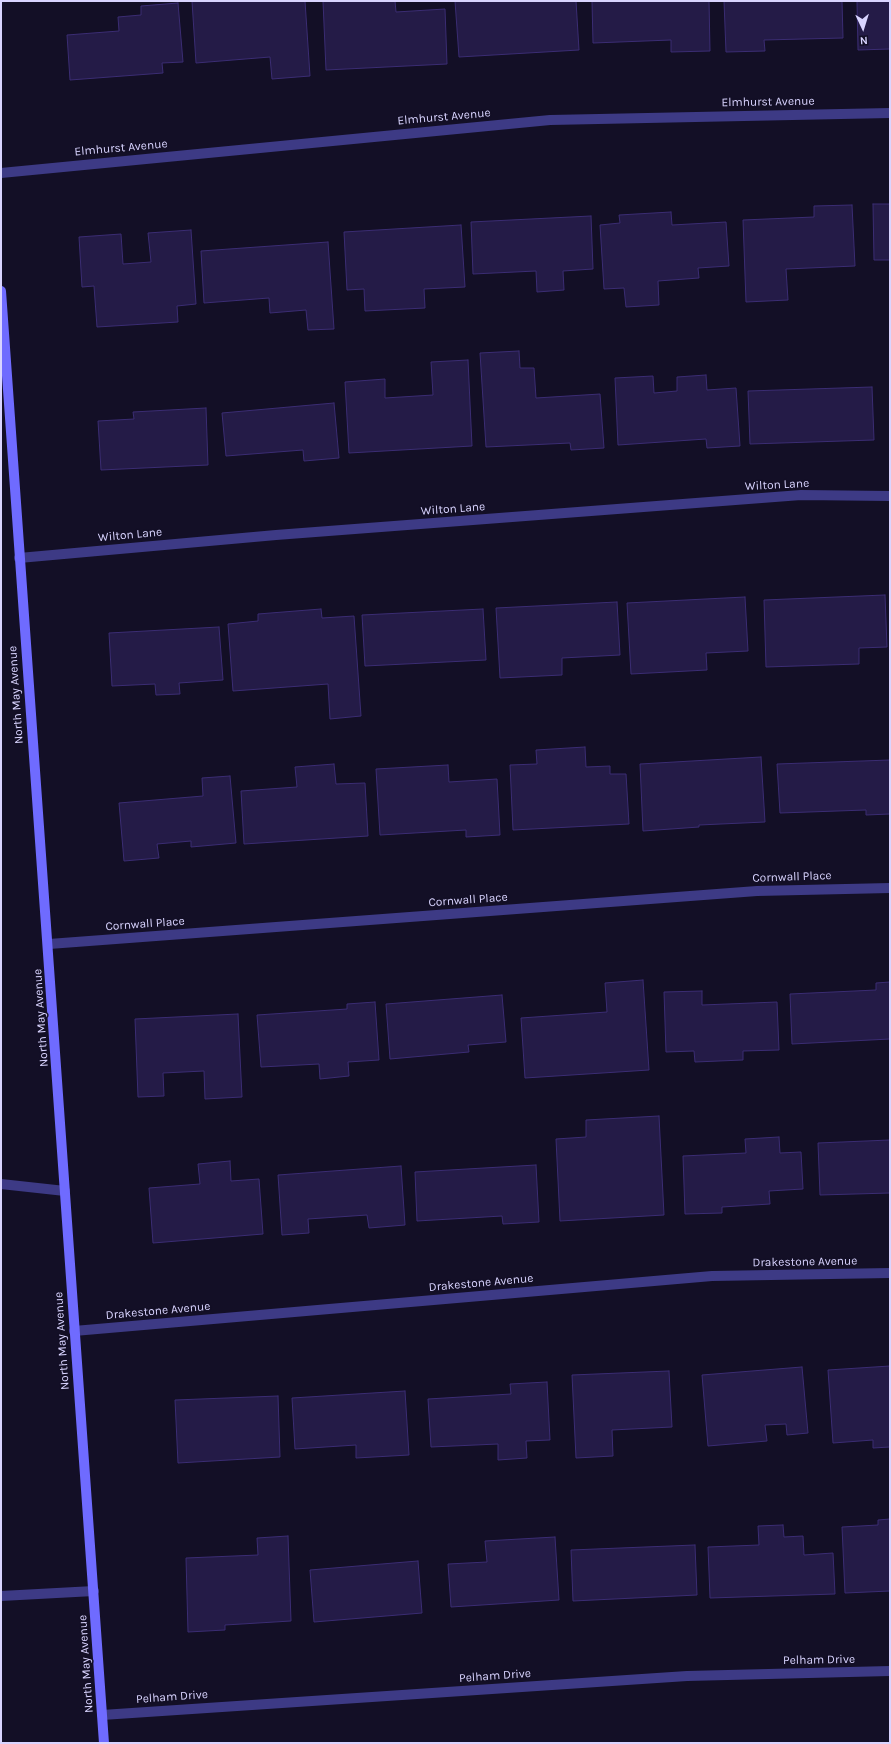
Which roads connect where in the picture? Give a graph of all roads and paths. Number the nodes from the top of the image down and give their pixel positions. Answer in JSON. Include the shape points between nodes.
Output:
{"nodes":[{"id":1,"x":890,"y":113,"type":"edge"},
{"id":2,"x":1,"y":173,"type":"edge"},
{"id":3,"x":1,"y":291,"type":"edge"},
{"id":4,"x":890,"y":496,"type":"edge"},
{"id":5,"x":19,"y":558,"type":"junction"},
{"id":6,"x":890,"y":888,"type":"edge"},
{"id":7,"x":48,"y":944,"type":"junction"},
{"id":8,"x":1,"y":1184,"type":"edge"},
{"id":9,"x":65,"y":1191,"type":"junction"},
{"id":10,"x":890,"y":1273,"type":"edge"},
{"id":11,"x":74,"y":1331,"type":"junction"},
{"id":12,"x":94,"y":1591,"type":"junction"},
{"id":13,"x":1,"y":1596,"type":"edge"},
{"id":14,"x":890,"y":1671,"type":"edge"},
{"id":15,"x":102,"y":1715,"type":"junction"},
{"id":16,"x":104,"y":1743,"type":"edge"}],
"edges":[{"from":1,"to":2,"type":"street","name":"Elmhurst Avenue","via":[[550,120]]},
{"from":3,"to":5,"type":"main road","name":"North May Avenue"},
{"from":4,"to":5,"type":"street","name":"Wilton Lane","via":[[801,495],[276,535]]},
{"from":5,"to":7,"type":"main road","name":"North May Avenue"},
{"from":6,"to":7,"type":"street","name":"Cornwall Place","via":[[756,891]]},
{"from":7,"to":9,"type":"main road","name":"North May Avenue"},
{"from":8,"to":9,"type":"street"},
{"from":9,"to":11,"type":"main road","name":"North May Avenue"},
{"from":10,"to":11,"type":"street","name":"Drakestone Avenue","via":[[712,1276]]},
{"from":11,"to":12,"type":"main road","name":"North May Avenue"},
{"from":12,"to":13,"type":"street"},
{"from":12,"to":15,"type":"main road","name":"North May Avenue"},
{"from":14,"to":15,"type":"street","name":"Pelham Drive","via":[[688,1676]]},
{"from":15,"to":16,"type":"main road","name":"North May Avenue"}]}
